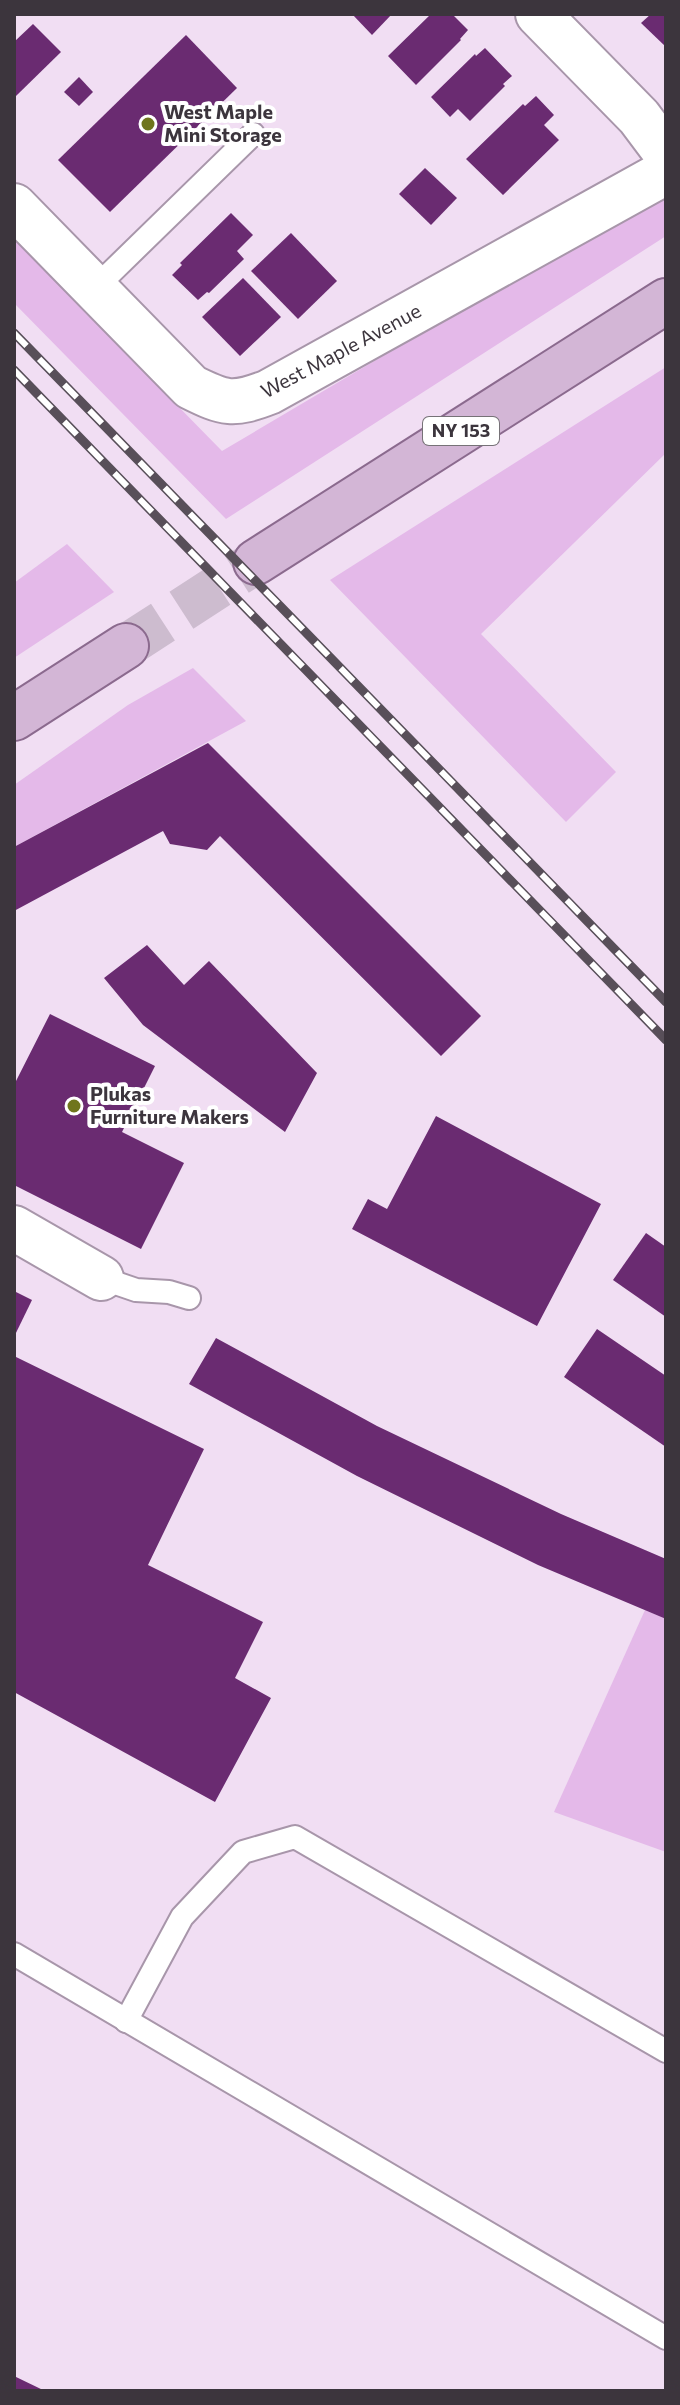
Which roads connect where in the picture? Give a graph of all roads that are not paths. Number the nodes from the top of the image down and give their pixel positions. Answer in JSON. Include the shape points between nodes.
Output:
{"nodes":[{"id":1,"x":538,"y":14,"type":"edge"},
{"id":2,"x":253,"y":134,"type":"dead end"},
{"id":3,"x":666,"y":153,"type":"edge"},
{"id":4,"x":666,"y":172,"type":"edge"},
{"id":5,"x":14,"y":206,"type":"edge"},
{"id":6,"x":94,"y":289,"type":"junction"},
{"id":7,"x":666,"y":301,"type":"edge"},
{"id":8,"x":256,"y":562,"type":"tunnel mouth"},
{"id":9,"x":126,"y":646,"type":"tunnel mouth"},
{"id":10,"x":14,"y":718,"type":"edge"},
{"id":11,"x":14,"y":1228,"type":"edge"},
{"id":12,"x":101,"y":1278,"type":"joint"},
{"id":13,"x":189,"y":1298,"type":"dead end"},
{"id":14,"x":14,"y":1954,"type":"edge"},
{"id":15,"x":126,"y":2021,"type":"junction"},
{"id":16,"x":666,"y":2051,"type":"edge"},
{"id":17,"x":666,"y":2338,"type":"edge"}],
"edges":[{"from":1,"to":3,"type":"street","via":[[639,117]]},
{"from":2,"to":6,"type":"lane"},
{"from":4,"to":6,"type":"street","name":"West Maple Avenue","via":[[242,403],[216,400],[191,387]]},
{"from":5,"to":6,"type":"street","name":"West Maple Avenue"},
{"from":7,"to":8,"type":"main road","number":"NY 153"},
{"from":9,"to":10,"type":"main road"},
{"from":11,"to":12,"type":"street"},
{"from":12,"to":13,"type":"lane"},
{"from":14,"to":15,"type":"lane"},
{"from":15,"to":16,"type":"lane","via":[[182,1917],[243,1852],[295,1837]]},
{"from":15,"to":17,"type":"lane"}]}
